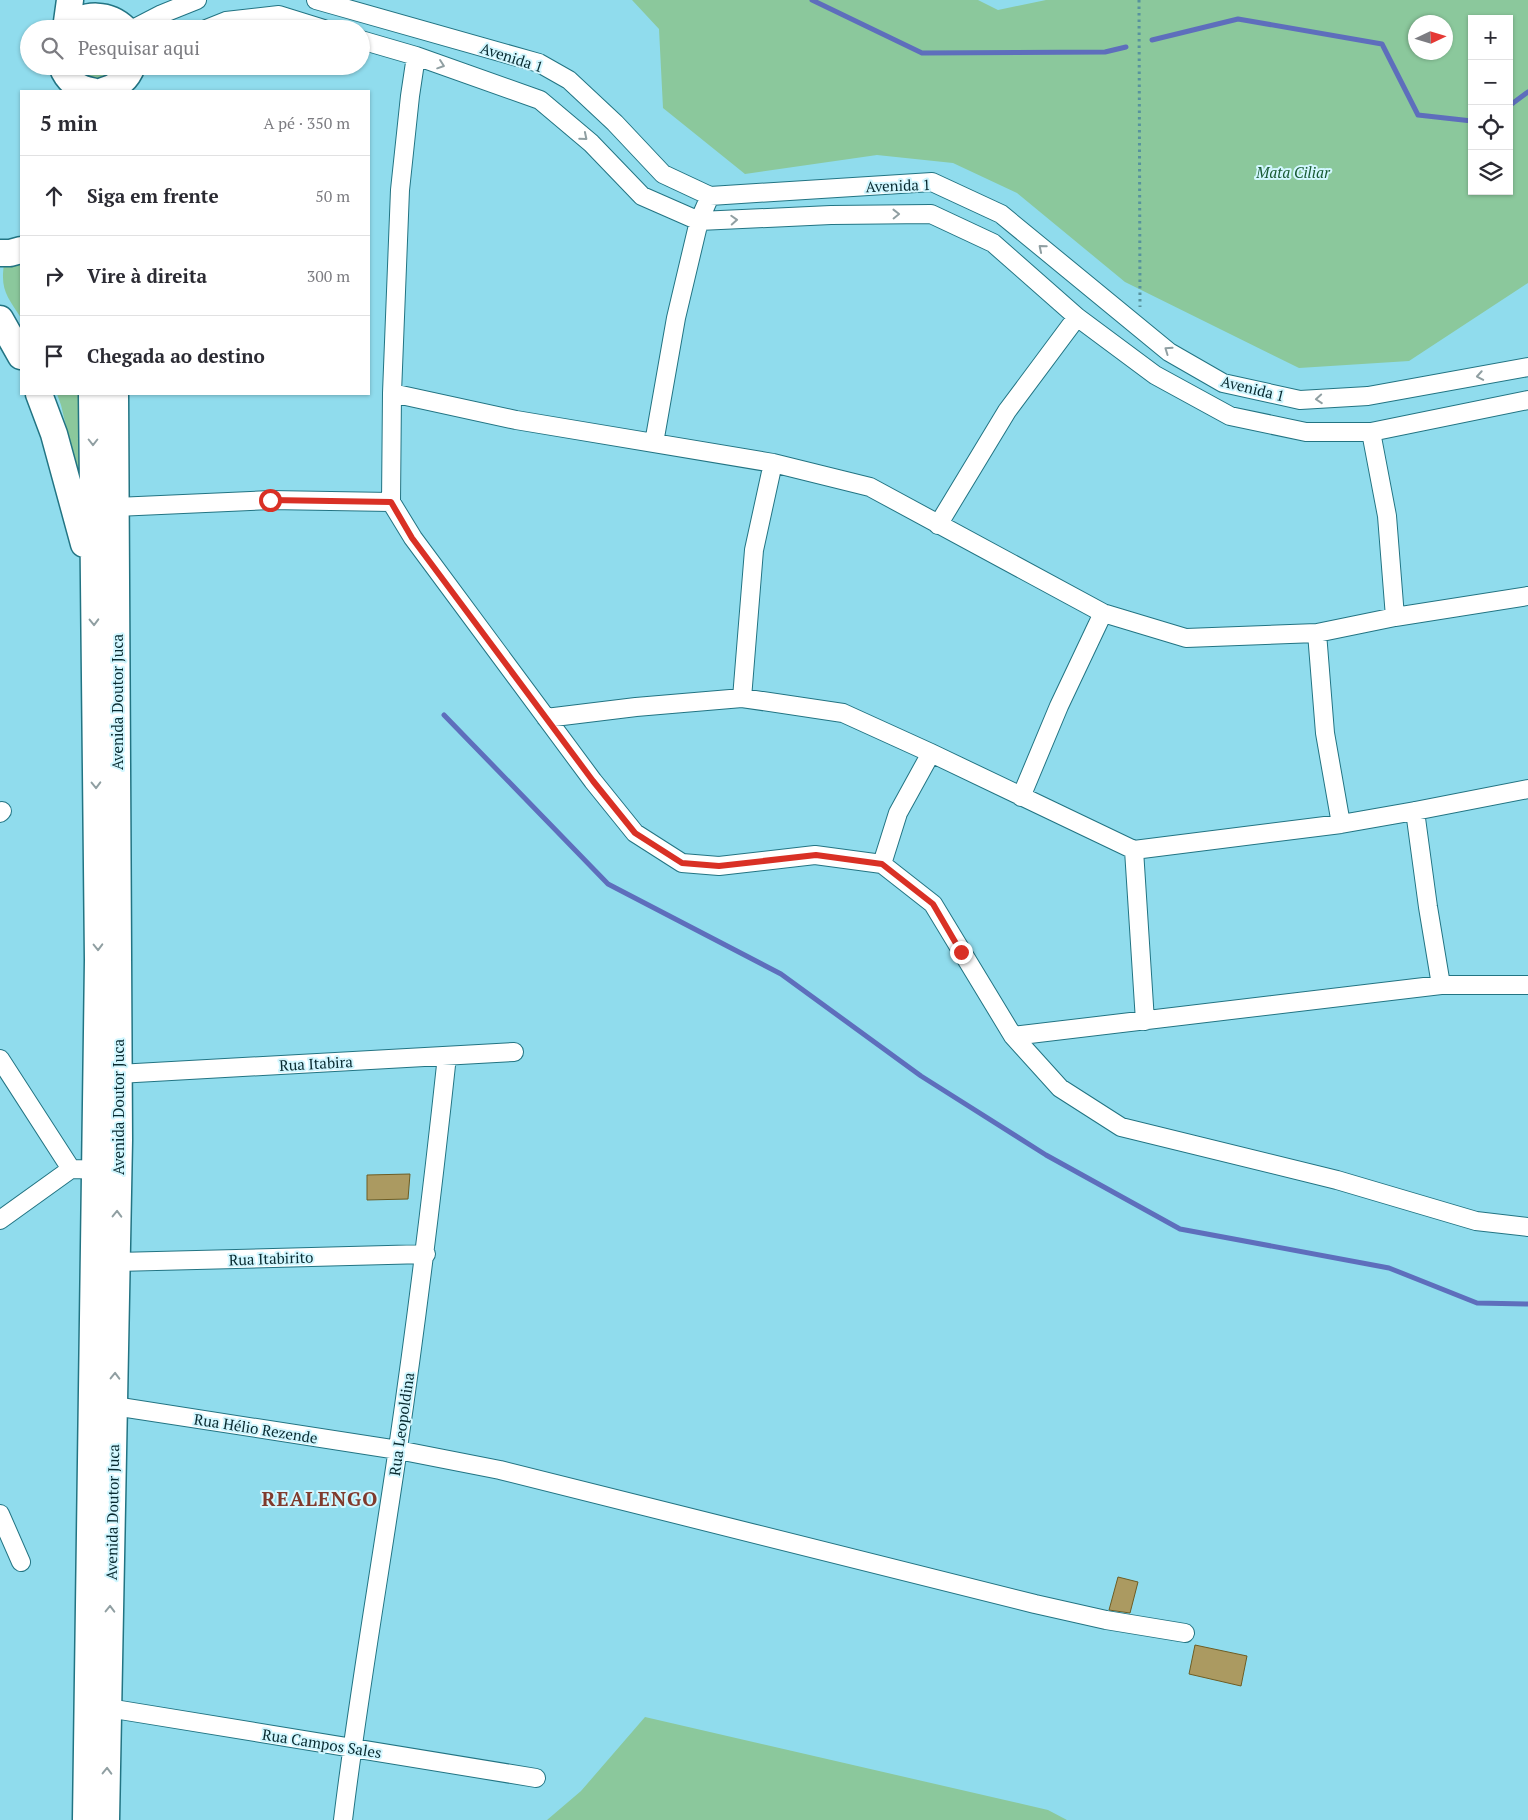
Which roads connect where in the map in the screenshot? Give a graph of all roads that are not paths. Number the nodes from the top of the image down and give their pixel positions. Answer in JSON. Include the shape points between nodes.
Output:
{"nodes":[{"id":1,"x":70,"y":0,"type":"edge"},
{"id":2,"x":197,"y":0,"type":"edge"},
{"id":3,"x":316,"y":0,"type":"edge"},
{"id":4,"x":67,"y":20,"type":"edge"},
{"id":5,"x":82,"y":20,"type":"edge"},
{"id":6,"x":122,"y":20,"type":"edge"},
{"id":7,"x":235,"y":20,"type":"edge"},
{"id":8,"x":295,"y":20,"type":"edge"},
{"id":9,"x":370,"y":43,"type":"edge"},
{"id":10,"x":416,"y":56,"type":"junction"},
{"id":11,"x":61,"y":75,"type":"edge"},
{"id":12,"x":67,"y":75,"type":"edge"},
{"id":13,"x":128,"y":75,"type":"edge"},
{"id":14,"x":60,"y":90,"type":"edge"},
{"id":15,"x":106,"y":90,"type":"edge"},
{"id":16,"x":710,"y":196,"type":"junction"},
{"id":17,"x":699,"y":221,"type":"junction"},
{"id":18,"x":1077,"y":317,"type":"junction"},
{"id":19,"x":0,"y":319,"type":"edge"},
{"id":20,"x":20,"y":354,"type":"edge"},
{"id":21,"x":1528,"y":368,"type":"edge"},
{"id":22,"x":392,"y":393,"type":"junction"},
{"id":23,"x":39,"y":395,"type":"edge"},
{"id":24,"x":92,"y":395,"type":"edge"},
{"id":25,"x":116,"y":395,"type":"edge"},
{"id":26,"x":1528,"y":400,"type":"edge"},
{"id":27,"x":1371,"y":432,"type":"junction"},
{"id":28,"x":654,"y":443,"type":"junction"},
{"id":29,"x":773,"y":463,"type":"junction"},
{"id":30,"x":391,"y":502,"type":"junction"},
{"id":31,"x":116,"y":507,"type":"junction"},
{"id":32,"x":938,"y":525,"type":"junction"},
{"id":33,"x":94,"y":588,"type":"junction"},
{"id":34,"x":1528,"y":596,"type":"edge"},
{"id":35,"x":1103,"y":613,"type":"junction"},
{"id":36,"x":1395,"y":617,"type":"junction"},
{"id":37,"x":1317,"y":633,"type":"junction"},
{"id":38,"x":742,"y":698,"type":"junction"},
{"id":39,"x":546,"y":718,"type":"junction"},
{"id":40,"x":931,"y":753,"type":"junction"},
{"id":41,"x":1528,"y":789,"type":"edge"},
{"id":42,"x":1021,"y":797,"type":"junction"},
{"id":43,"x":1415,"y":811,"type":"junction"},
{"id":44,"x":1340,"y":824,"type":"junction"},
{"id":45,"x":1134,"y":850,"type":"junction"},
{"id":46,"x":882,"y":864,"type":"junction"},
{"id":47,"x":1442,"y":984,"type":"junction"},
{"id":48,"x":1528,"y":984,"type":"edge"},
{"id":49,"x":1145,"y":1020,"type":"junction"},
{"id":50,"x":1013,"y":1036,"type":"junction"},
{"id":51,"x":514,"y":1052,"type":"dead end"},
{"id":52,"x":447,"y":1056,"type":"junction"},
{"id":53,"x":0,"y":1059,"type":"edge"},
{"id":54,"x":118,"y":1074,"type":"junction"},
{"id":55,"x":95,"y":1169,"type":"junction"},
{"id":56,"x":0,"y":1220,"type":"edge"},
{"id":57,"x":1528,"y":1227,"type":"edge"},
{"id":58,"x":426,"y":1254,"type":"junction"},
{"id":59,"x":117,"y":1262,"type":"junction"},
{"id":60,"x":114,"y":1406,"type":"junction"},
{"id":61,"x":398,"y":1450,"type":"junction"},
{"id":62,"x":0,"y":1514,"type":"edge"},
{"id":63,"x":21,"y":1562,"type":"dead end"},
{"id":64,"x":1185,"y":1633,"type":"dead end"},
{"id":65,"x":108,"y":1708,"type":"junction"},
{"id":66,"x":352,"y":1747,"type":"junction"},
{"id":67,"x":536,"y":1778,"type":"dead end"},
{"id":68,"x":86,"y":1820,"type":"edge"},
{"id":69,"x":106,"y":1820,"type":"edge"},
{"id":70,"x":343,"y":1820,"type":"edge"}],
"edges":[{"from":1,"to":4,"type":"main road"},
{"from":2,"to":6,"type":"street","via":[[162,14]]},
{"from":3,"to":16,"type":"street","name":"Avenida 1","via":[[539,63],[569,80],[663,174]]},
{"from":5,"to":6,"type":"main road","via":[[94,16]]},
{"from":7,"to":8,"type":"street","via":[[279,15]]},
{"from":9,"to":10,"type":"street","name":"Avenida 1"},
{"from":10,"to":17,"type":"street","name":"Avenida 1","one_way":true,"via":[[540,100],[591,143],[642,196]]},
{"from":10,"to":22,"type":"street","via":[[400,190]]},
{"from":11,"to":14,"type":"main road"},
{"from":12,"to":15,"type":"main road","via":[[79,87]]},
{"from":13,"to":15,"type":"main road","via":[[125,80]]},
{"from":16,"to":17,"type":"street"},
{"from":21,"to":16,"type":"street","name":"Avenida 1","one_way":true,"via":[[1368,396],[1300,400],[1222,383],[1169,352],[1001,214],[932,182]]},
{"from":17,"to":18,"type":"street","name":"Avenida 1","one_way":true,"via":[[931,214],[993,243]]},
{"from":17,"to":28,"type":"street","via":[[676,318]]},
{"from":18,"to":27,"type":"street","name":"Avenida 1","via":[[1155,375],[1230,416],[1306,432]]},
{"from":18,"to":32,"type":"street","via":[[1007,411]]},
{"from":19,"to":20,"type":"main road"},
{"from":22,"to":28,"type":"street","via":[[516,420]]},
{"from":22,"to":30,"type":"street"},
{"from":23,"to":33,"type":"main road","via":[[54,434]]},
{"from":24,"to":33,"type":"main road","name":"Avenida Doutor Juca","one_way":true},
{"from":25,"to":31,"type":"main road","name":"Avenida Doutor Juca"},
{"from":26,"to":27,"type":"street","name":"Avenida 1"},
{"from":27,"to":36,"type":"street","via":[[1387,516]]},
{"from":28,"to":29,"type":"street"},
{"from":29,"to":32,"type":"street","via":[[870,487]]},
{"from":29,"to":38,"type":"street","via":[[754,550]]},
{"from":30,"to":31,"type":"street","via":[[270,500]]},
{"from":30,"to":39,"type":"street","via":[[412,538]]},
{"from":31,"to":54,"type":"main road","name":"Avenida Doutor Juca"},
{"from":32,"to":35,"type":"street"},
{"from":33,"to":55,"type":"main road","name":"Avenida Doutor Juca","one_way":true,"via":[[98,950]]},
{"from":34,"to":36,"type":"street"},
{"from":35,"to":37,"type":"street","via":[[1186,638]]},
{"from":35,"to":42,"type":"street"},
{"from":36,"to":37,"type":"street"},
{"from":37,"to":44,"type":"street","via":[[1325,733]]},
{"from":38,"to":39,"type":"street"},
{"from":38,"to":40,"type":"street","via":[[843,713]]},
{"from":39,"to":46,"type":"street","via":[[635,833],[682,863],[719,866],[816,855]]},
{"from":40,"to":42,"type":"street"},
{"from":40,"to":46,"type":"street","via":[[898,814]]},
{"from":41,"to":43,"type":"street"},
{"from":42,"to":45,"type":"street"},
{"from":43,"to":44,"type":"street"},
{"from":43,"to":47,"type":"street"},
{"from":44,"to":45,"type":"street"},
{"from":45,"to":49,"type":"street"},
{"from":46,"to":50,"type":"street","via":[[933,904]]},
{"from":47,"to":48,"type":"street"},
{"from":47,"to":49,"type":"street"},
{"from":49,"to":50,"type":"street"},
{"from":50,"to":57,"type":"street","via":[[1060,1088],[1121,1127],[1337,1180],[1476,1221]]},
{"from":51,"to":52,"type":"street","name":"Rua Itabira"},
{"from":52,"to":54,"type":"street","name":"Rua Itabira"},
{"from":52,"to":58,"type":"street","name":"Rua Leopoldina"},
{"from":53,"to":55,"type":"street"},
{"from":54,"to":55,"type":"main road","name":"Avenida Doutor Juca"},
{"from":55,"to":56,"type":"street"},
{"from":59,"to":55,"type":"main road","name":"Avenida Doutor Juca","one_way":true},
{"from":55,"to":68,"type":"main road","name":"Avenida Doutor Juca"},
{"from":58,"to":59,"type":"street","name":"Rua Itabirito"},
{"from":58,"to":61,"type":"street","name":"Rua Leopoldina"},
{"from":60,"to":59,"type":"main road","name":"Avenida Doutor Juca","one_way":true},
{"from":60,"to":61,"type":"street","name":"Rua Hélio Rezende"},
{"from":65,"to":60,"type":"main road","name":"Avenida Doutor Juca","one_way":true},
{"from":61,"to":64,"type":"street","name":"Rua Hélio Rezende","via":[[500,1470],[1035,1604]]},
{"from":61,"to":66,"type":"street","name":"Rua Leopoldina"},
{"from":62,"to":63,"type":"street"},
{"from":65,"to":66,"type":"street","name":"Rua Campos Sales"},
{"from":69,"to":65,"type":"main road","name":"Avenida Doutor Juca","one_way":true},
{"from":66,"to":67,"type":"street","name":"Rua Campos Sales"},
{"from":66,"to":70,"type":"street","name":"Rua Leopoldina"}]}
